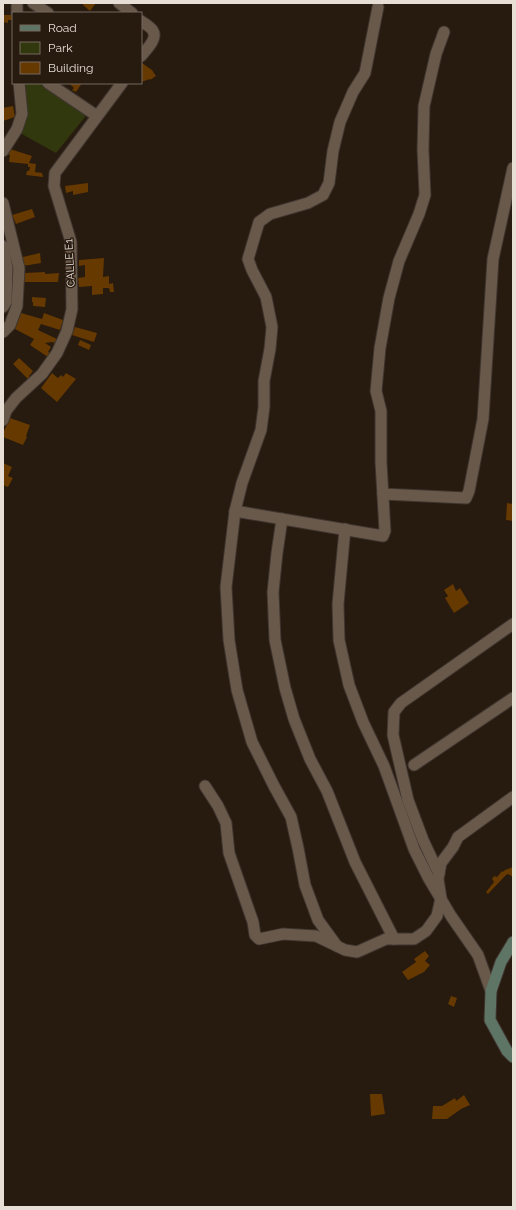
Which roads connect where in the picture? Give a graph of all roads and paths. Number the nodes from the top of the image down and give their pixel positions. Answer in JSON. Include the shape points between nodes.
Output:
{"nodes":[{"id":1,"x":33,"y":3,"type":"edge"},
{"id":2,"x":119,"y":3,"type":"edge"},
{"id":3,"x":378,"y":7,"type":"dead end"},
{"id":4,"x":46,"y":12,"type":"edge"},
{"id":5,"x":131,"y":12,"type":"edge"},
{"id":6,"x":142,"y":22,"type":"edge"},
{"id":7,"x":444,"y":32,"type":"dead end"},
{"id":8,"x":142,"y":55,"type":"edge"},
{"id":9,"x":19,"y":84,"type":"edge"},
{"id":10,"x":49,"y":84,"type":"edge"},
{"id":11,"x":121,"y":84,"type":"edge"},
{"id":12,"x":97,"y":116,"type":"junction"},
{"id":13,"x":3,"y":151,"type":"edge"},
{"id":14,"x":513,"y":168,"type":"edge"},
{"id":15,"x":3,"y":203,"type":"edge"},
{"id":16,"x":3,"y":246,"type":"edge"},
{"id":17,"x":5,"y":268,"type":"edge"},
{"id":18,"x":19,"y":268,"type":"junction"},
{"id":19,"x":3,"y":307,"type":"edge"},
{"id":20,"x":3,"y":332,"type":"edge"},
{"id":21,"x":4,"y":413,"type":"edge"},
{"id":22,"x":382,"y":494,"type":"junction"},
{"id":23,"x":235,"y":511,"type":"junction"},
{"id":24,"x":282,"y":519,"type":"junction"},
{"id":25,"x":345,"y":529,"type":"junction"},
{"id":26,"x":513,"y":624,"type":"edge"},
{"id":27,"x":513,"y":698,"type":"edge"},
{"id":28,"x":414,"y":765,"type":"dead end"},
{"id":29,"x":205,"y":786,"type":"dead end"},
{"id":30,"x":513,"y":797,"type":"edge"},
{"id":31,"x":439,"y":874,"type":"junction"},
{"id":32,"x":441,"y":898,"type":"junction"},
{"id":33,"x":394,"y":939,"type":"junction"},
{"id":34,"x":513,"y":942,"type":"edge"},
{"id":35,"x":337,"y":946,"type":"junction"},
{"id":36,"x":491,"y":991,"type":"junction"},
{"id":37,"x":513,"y":1058,"type":"edge"}],
"edges":[{"from":1,"to":4,"type":"street"},
{"from":2,"to":5,"type":"street"},
{"from":3,"to":23,"type":"street","via":[[366,73],[353,92],[340,122],[329,183],[324,195],[308,203],[270,214],[259,222],[256,230],[248,259],[266,297],[272,327],[264,381],[261,430]]},
{"from":6,"to":8,"type":"street","via":[[153,30],[154,35],[154,39]]},
{"from":7,"to":22,"type":"street","via":[[424,106],[424,195],[388,298],[380,348],[376,391],[381,411]]},
{"from":9,"to":13,"type":"street","via":[[22,114],[17,129]]},
{"from":10,"to":12,"type":"street"},
{"from":11,"to":12,"type":"street","name":"CALLE E1"},
{"from":12,"to":21,"type":"street","name":"CALLE E1","via":[[55,173],[54,186],[71,242],[72,309],[67,331],[57,353],[42,374]]},
{"from":14,"to":22,"type":"street","via":[[493,259],[482,419],[469,491],[466,498]]},
{"from":15,"to":18,"type":"street"},
{"from":16,"to":17,"type":"street"},
{"from":17,"to":18,"type":"street"},
{"from":17,"to":19,"type":"street","via":[[6,302]]},
{"from":18,"to":20,"type":"street","via":[[17,306],[10,325]]},
{"from":22,"to":25,"type":"street","via":[[385,531],[382,536]]},
{"from":23,"to":24,"type":"street"},
{"from":23,"to":35,"type":"street","via":[[226,587],[229,640],[237,690],[252,742],[291,817],[305,885],[318,920]]},
{"from":24,"to":25,"type":"street"},
{"from":24,"to":33,"type":"street","via":[[274,592],[275,640],[285,688],[310,759],[327,791],[355,862]]},
{"from":25,"to":32,"type":"street","via":[[338,604],[339,640],[349,685],[384,766],[414,849]]},
{"from":26,"to":31,"type":"street","via":[[401,703],[394,712],[393,735],[408,800]]},
{"from":27,"to":28,"type":"street"},
{"from":29,"to":35,"type":"street","via":[[226,823],[229,853],[253,922],[255,935],[259,939],[283,934],[316,936]]},
{"from":30,"to":31,"type":"street","via":[[458,837],[441,863]]},
{"from":31,"to":32,"type":"street"},
{"from":32,"to":33,"type":"street","via":[[437,916],[426,931],[414,939]]},
{"from":32,"to":36,"type":"street","via":[[478,955]]},
{"from":33,"to":35,"type":"street","via":[[386,939],[357,952]]},
{"from":34,"to":36,"type":"main road","via":[[501,962]]},
{"from":36,"to":37,"type":"main road","via":[[490,1020]]}]}
